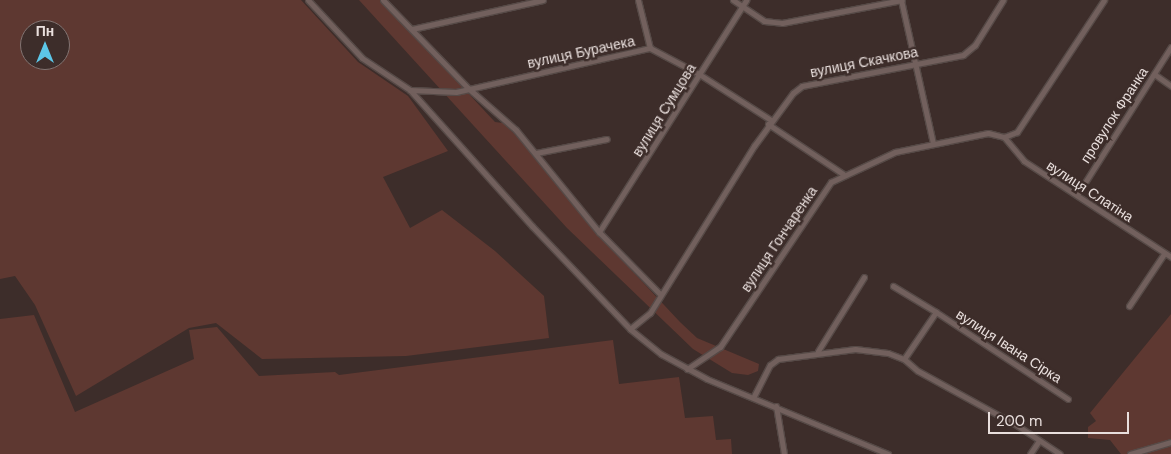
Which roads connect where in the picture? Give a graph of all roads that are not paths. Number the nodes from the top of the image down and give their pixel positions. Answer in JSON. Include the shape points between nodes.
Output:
{"nodes":[{"id":1,"x":308,"y":0,"type":"edge"},
{"id":2,"x":382,"y":0,"type":"edge"},
{"id":3,"x":543,"y":0,"type":"edge"},
{"id":4,"x":638,"y":0,"type":"edge"},
{"id":5,"x":733,"y":0,"type":"edge"},
{"id":6,"x":746,"y":0,"type":"edge"},
{"id":7,"x":901,"y":0,"type":"edge"},
{"id":8,"x":1004,"y":0,"type":"edge"},
{"id":9,"x":1104,"y":0,"type":"edge"},
{"id":10,"x":743,"y":6,"type":"junction"},
{"id":11,"x":412,"y":30,"type":"junction"},
{"id":12,"x":1171,"y":47,"type":"edge"},
{"id":13,"x":650,"y":48,"type":"junction"},
{"id":14,"x":915,"y":64,"type":"junction"},
{"id":15,"x":699,"y":74,"type":"junction"},
{"id":16,"x":1154,"y":74,"type":"junction"},
{"id":17,"x":1171,"y":86,"type":"edge"},
{"id":18,"x":468,"y":88,"type":"junction"},
{"id":19,"x":410,"y":90,"type":"junction"},
{"id":20,"x":770,"y":122,"type":"junction"},
{"id":21,"x":1004,"y":137,"type":"junction"},
{"id":22,"x":607,"y":139,"type":"dead end"},
{"id":23,"x":933,"y":142,"type":"junction"},
{"id":24,"x":536,"y":153,"type":"junction"},
{"id":25,"x":843,"y":174,"type":"junction"},
{"id":26,"x":1077,"y":195,"type":"junction"},
{"id":27,"x":599,"y":232,"type":"junction"},
{"id":28,"x":1164,"y":254,"type":"junction"},
{"id":29,"x":1171,"y":257,"type":"edge"},
{"id":30,"x":864,"y":276,"type":"dead end"},
{"id":31,"x":893,"y":286,"type":"dead end"},
{"id":32,"x":660,"y":294,"type":"junction"},
{"id":33,"x":1129,"y":306,"type":"dead end"},
{"id":34,"x":936,"y":312,"type":"junction"},
{"id":35,"x":630,"y":329,"type":"junction"},
{"id":36,"x":818,"y":351,"type":"junction"},
{"id":37,"x":904,"y":358,"type":"junction"},
{"id":38,"x":687,"y":369,"type":"junction"},
{"id":39,"x":754,"y":396,"type":"junction"},
{"id":40,"x":1068,"y":399,"type":"dead end"},
{"id":41,"x":776,"y":406,"type":"junction"},
{"id":42,"x":1038,"y":442,"type":"junction"},
{"id":43,"x":1171,"y":442,"type":"edge"},
{"id":44,"x":784,"y":454,"type":"edge"},
{"id":45,"x":888,"y":454,"type":"edge"},
{"id":46,"x":1030,"y":454,"type":"edge"},
{"id":47,"x":1060,"y":454,"type":"edge"},
{"id":48,"x":1130,"y":454,"type":"edge"}],
"edges":[{"from":1,"to":19,"type":"street","via":[[362,58]]},
{"from":2,"to":11,"type":"street"},
{"from":3,"to":11,"type":"street"},
{"from":4,"to":13,"type":"street"},
{"from":5,"to":10,"type":"street"},
{"from":6,"to":10,"type":"street","name":"вулиця Сумцова"},
{"from":7,"to":10,"type":"street","via":[[782,23],[764,21]]},
{"from":7,"to":14,"type":"street"},
{"from":8,"to":14,"type":"street","name":"вулиця Скачкова","via":[[969,52]]},
{"from":9,"to":21,"type":"street","via":[[1017,132]]},
{"from":10,"to":15,"type":"street","name":"вулиця Сумцова"},
{"from":11,"to":18,"type":"street"},
{"from":12,"to":16,"type":"street","name":"провулок Франка"},
{"from":13,"to":15,"type":"street","name":"вулиця Бурачека"},
{"from":13,"to":18,"type":"street","name":"вулиця Бурачека"},
{"from":14,"to":20,"type":"street","name":"вулиця Скачкова","via":[[802,86]]},
{"from":14,"to":23,"type":"street"},
{"from":15,"to":20,"type":"street","name":"вулиця Бурачека"},
{"from":15,"to":27,"type":"street","name":"вулиця Сумцова"},
{"from":16,"to":17,"type":"street"},
{"from":16,"to":26,"type":"street","name":"провулок Франка"},
{"from":18,"to":19,"type":"street","name":"вулиця Бурачека","via":[[456,92]]},
{"from":18,"to":24,"type":"street","via":[[516,130]]},
{"from":19,"to":35,"type":"street"},
{"from":20,"to":25,"type":"street","name":"вулиця Бурачека"},
{"from":20,"to":32,"type":"street","name":"вулиця Скачкова"},
{"from":21,"to":23,"type":"street","name":"вулиця Гончаренка","via":[[988,133]]},
{"from":21,"to":26,"type":"street","name":"вулиця Слатіна","via":[[1018,157]]},
{"from":22,"to":24,"type":"street"},
{"from":23,"to":25,"type":"street","name":"вулиця Гончаренка","via":[[895,152]]},
{"from":24,"to":27,"type":"street"},
{"from":25,"to":38,"type":"street","name":"вулиця Гончаренка","via":[[821,194],[720,347]]},
{"from":26,"to":28,"type":"street","name":"вулиця Слатіна"},
{"from":27,"to":32,"type":"street"},
{"from":28,"to":29,"type":"street","name":"вулиця Слатіна"},
{"from":28,"to":33,"type":"street"},
{"from":30,"to":36,"type":"street"},
{"from":31,"to":34,"type":"street","name":"вулиця Івана Сірка"},
{"from":32,"to":35,"type":"street","name":"вулиця Скачкова","via":[[650,313]]},
{"from":34,"to":37,"type":"street","name":"вулиця Івана Сірка"},
{"from":34,"to":40,"type":"street","name":"вулиця Івана Сірка"},
{"from":35,"to":38,"type":"street"},
{"from":36,"to":37,"type":"street","via":[[857,349]]},
{"from":36,"to":39,"type":"street","via":[[778,359],[770,366]]},
{"from":37,"to":42,"type":"street","via":[[918,371],[1018,426]]},
{"from":38,"to":39,"type":"street"},
{"from":39,"to":41,"type":"street"},
{"from":41,"to":44,"type":"street"},
{"from":41,"to":45,"type":"street"},
{"from":42,"to":46,"type":"street"},
{"from":42,"to":47,"type":"street"},
{"from":43,"to":48,"type":"street"}]}
